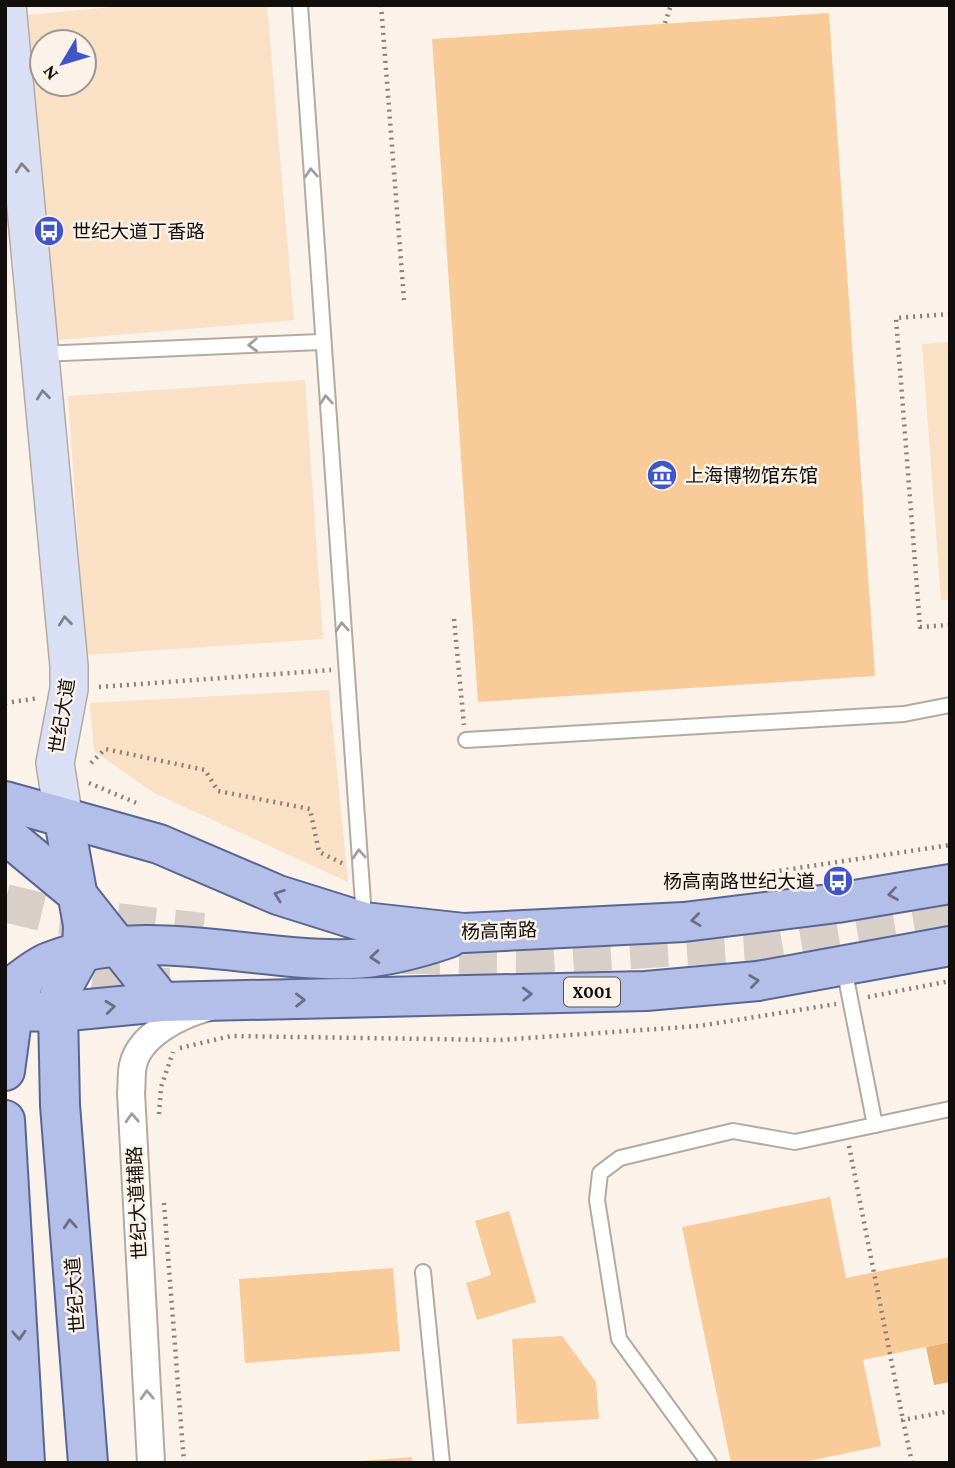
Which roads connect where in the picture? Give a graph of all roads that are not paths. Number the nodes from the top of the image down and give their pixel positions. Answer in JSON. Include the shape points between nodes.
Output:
{"nodes":[{"id":1,"x":7,"y":5,"type":"edge"},
{"id":2,"x":300,"y":5,"type":"edge"},
{"id":3,"x":321,"y":342,"type":"junction"},
{"id":4,"x":39,"y":354,"type":"junction"},
{"id":5,"x":950,"y":705,"type":"edge"},
{"id":6,"x":466,"y":740,"type":"road end"},
{"id":7,"x":5,"y":802,"type":"edge"},
{"id":8,"x":64,"y":820,"type":"junction"},
{"id":9,"x":5,"y":834,"type":"edge"},
{"id":10,"x":950,"y":884,"type":"edge"},
{"id":11,"x":76,"y":893,"type":"junction"},
{"id":12,"x":364,"y":922,"type":"junction"},
{"id":13,"x":464,"y":933,"type":"junction"},
{"id":14,"x":121,"y":946,"type":"junction"},
{"id":15,"x":950,"y":946,"type":"edge"},
{"id":16,"x":82,"y":952,"type":"junction"},
{"id":17,"x":844,"y":966,"type":"junction"},
{"id":18,"x":232,"y":1001,"type":"junction"},
{"id":19,"x":162,"y":1002,"type":"junction"},
{"id":20,"x":58,"y":1013,"type":"junction"},
{"id":21,"x":10,"y":1022,"type":"edge"},
{"id":22,"x":950,"y":1109,"type":"edge"},
{"id":23,"x":5,"y":1120,"type":"edge"},
{"id":24,"x":62,"y":1122,"type":"junction"},
{"id":25,"x":875,"y":1125,"type":"junction"},
{"id":26,"x":423,"y":1272,"type":"dead end"},
{"id":27,"x":25,"y":1463,"type":"edge"},
{"id":28,"x":88,"y":1463,"type":"edge"},
{"id":29,"x":151,"y":1463,"type":"edge"},
{"id":30,"x":442,"y":1463,"type":"edge"},
{"id":31,"x":709,"y":1463,"type":"edge"}],
"edges":[{"from":4,"to":1,"type":"street","name":"世纪大道","one_way":true},
{"from":3,"to":2,"type":"lane","one_way":true},
{"from":3,"to":4,"type":"lane","one_way":true},
{"from":12,"to":3,"type":"lane","one_way":true},
{"from":8,"to":4,"type":"street","name":"世纪大道","one_way":true,"via":[[55,757],[69,689]]},
{"from":5,"to":6,"type":"lane","via":[[904,714]]},
{"from":7,"to":8,"type":"main road","name":"杨高南路"},
{"from":8,"to":11,"type":"main road","name":"世纪大道"},
{"from":12,"to":8,"type":"main road","name":"杨高南路","one_way":true,"via":[[278,895],[159,845]]},
{"from":9,"to":11,"type":"main road"},
{"from":10,"to":13,"type":"main road","name":"杨高南路","one_way":true,"via":[[684,922]]},
{"from":11,"to":14,"type":"main road"},
{"from":11,"to":16,"type":"main road","name":"世纪大道","via":[[83,925]]},
{"from":12,"to":13,"type":"main road","name":"杨高南路"},
{"from":13,"to":14,"type":"main road","one_way":true,"via":[[384,957],[348,959]]},
{"from":14,"to":16,"type":"main road"},
{"from":14,"to":19,"type":"main road"},
{"from":15,"to":17,"type":"main road","number":"X001"},
{"from":16,"to":20,"type":"main road","name":"世纪大道","via":[[60,992]]},
{"from":16,"to":21,"type":"main road","via":[[47,962]]},
{"from":18,"to":17,"type":"main road","number":"X001","one_way":true,"via":[[646,991],[718,986]]},
{"from":17,"to":25,"type":"lane"},
{"from":18,"to":19,"type":"main road","number":"X001"},
{"from":29,"to":18,"type":"street","name":"世纪大道辅路","one_way":true,"via":[[133,1064],[155,1033]]},
{"from":20,"to":19,"type":"main road","number":"X001","one_way":true},
{"from":20,"to":21,"type":"main road"},
{"from":20,"to":24,"type":"main road","name":"世纪大道"},
{"from":21,"to":24,"type":"main road"},
{"from":22,"to":25,"type":"lane"},
{"from":23,"to":27,"type":"main road","one_way":true},
{"from":28,"to":24,"type":"main road","name":"世纪大道","one_way":true},
{"from":25,"to":31,"type":"lane","via":[[795,1142],[733,1131],[620,1158],[600,1173],[597,1200],[619,1339]]},
{"from":26,"to":30,"type":"lane"}]}
